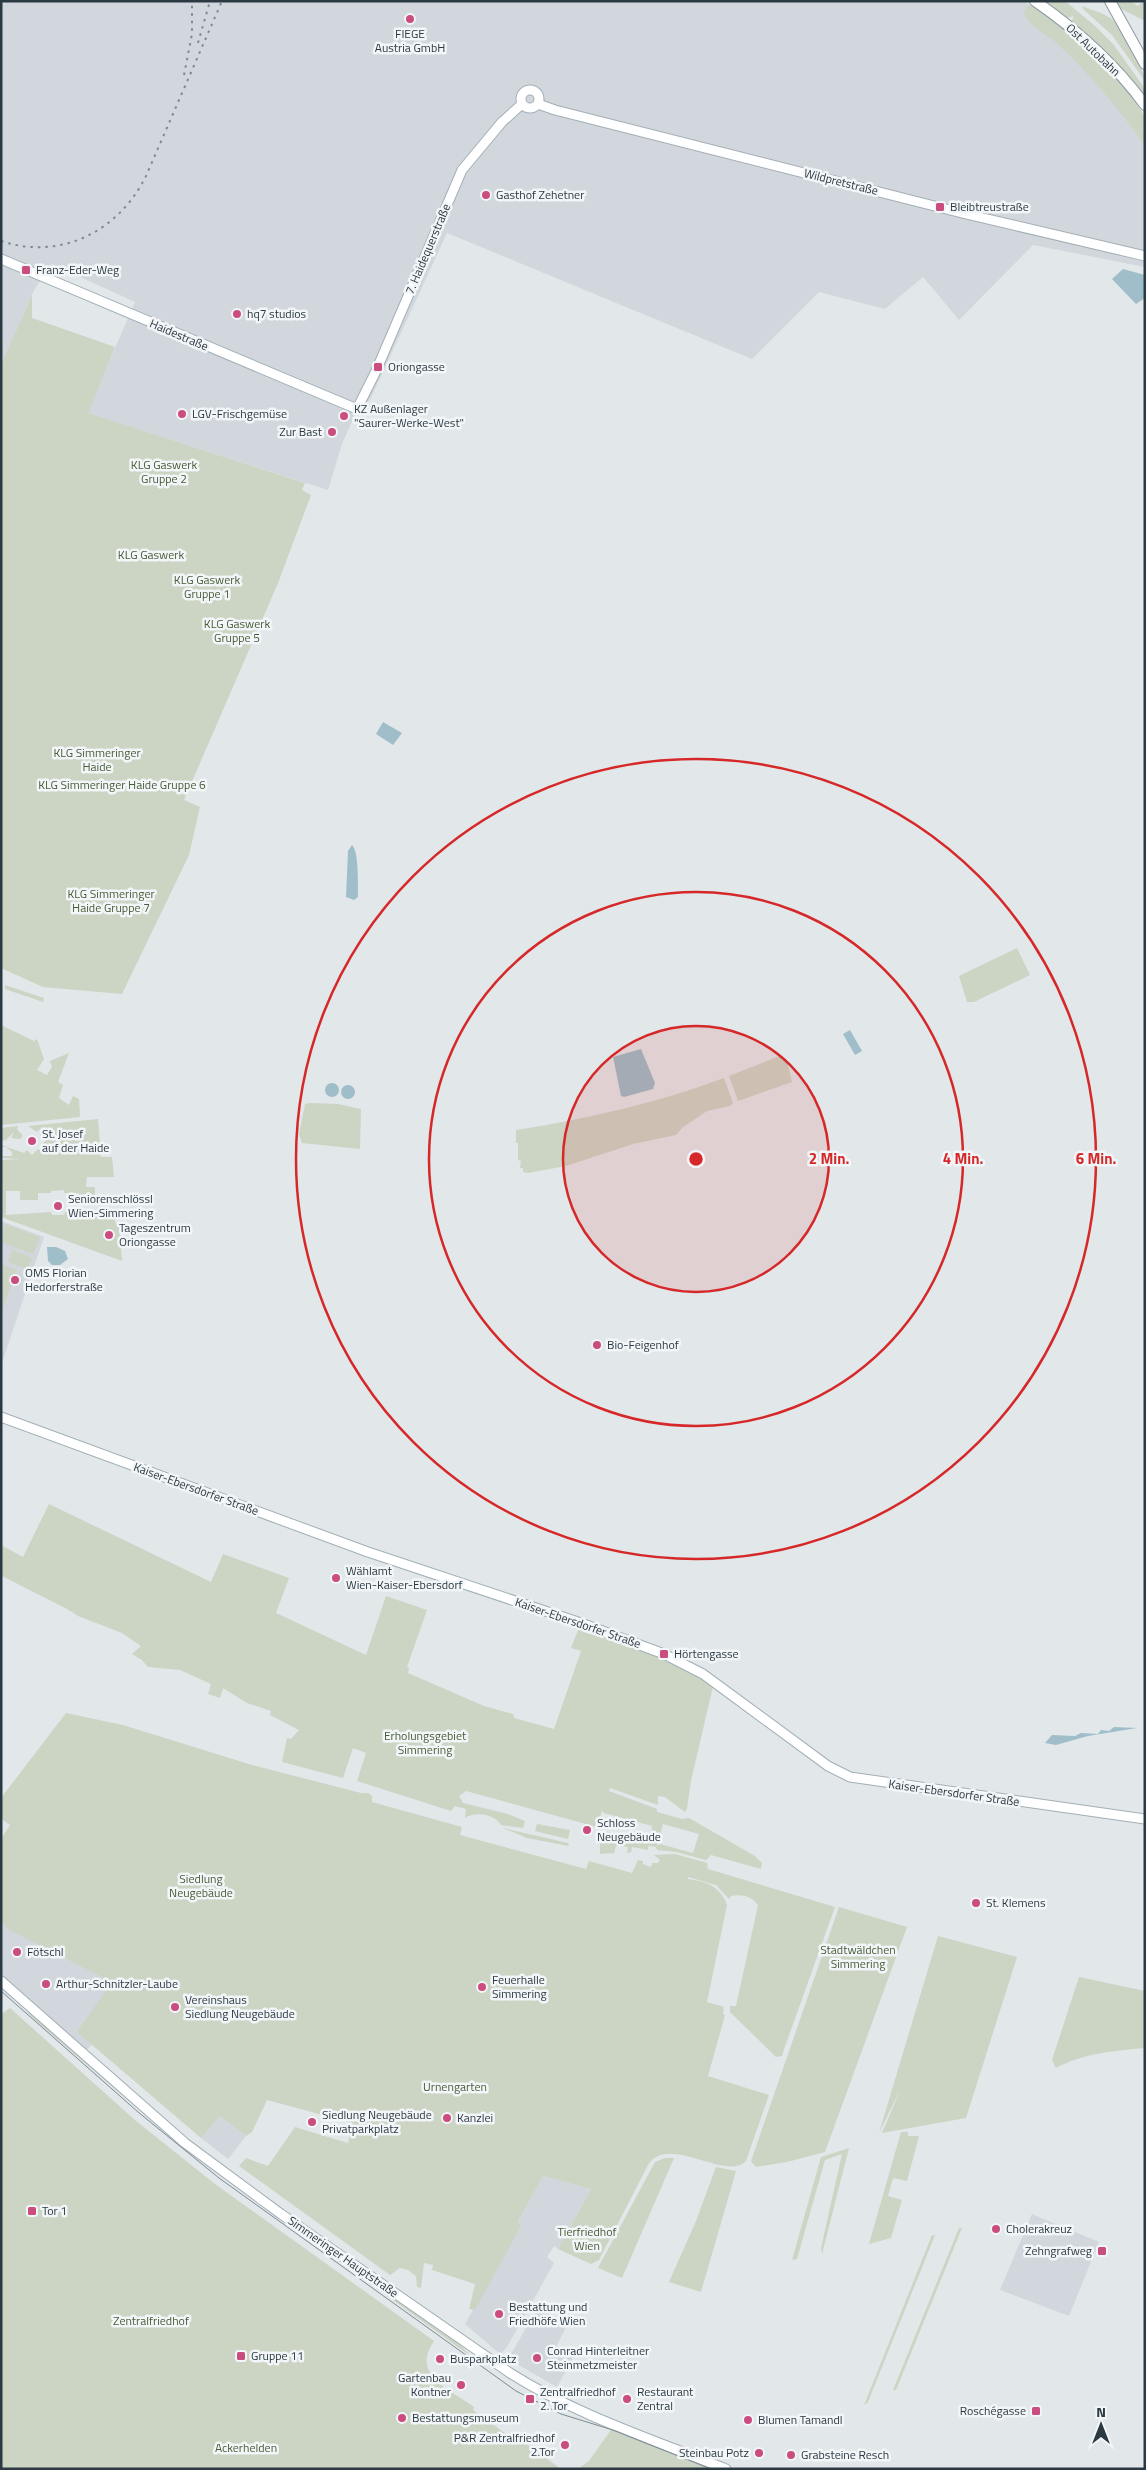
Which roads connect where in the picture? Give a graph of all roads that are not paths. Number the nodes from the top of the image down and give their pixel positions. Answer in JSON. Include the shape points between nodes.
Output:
{"nodes":[{"id":1,"x":1035,"y":1,"type":"edge"},
{"id":2,"x":1110,"y":1,"type":"edge"},
{"id":3,"x":1145,"y":64,"type":"edge"},
{"id":4,"x":522,"y":104,"type":"junction"},
{"id":5,"x":538,"y":104,"type":"junction"},
{"id":6,"x":1145,"y":105,"type":"edge"},
{"id":7,"x":1145,"y":256,"type":"edge"},
{"id":8,"x":1,"y":260,"type":"edge"},
{"id":9,"x":357,"y":410,"type":"joint"},
{"id":10,"x":1,"y":1417,"type":"edge"},
{"id":11,"x":1145,"y":1819,"type":"edge"},
{"id":12,"x":1,"y":1981,"type":"edge"},
{"id":13,"x":726,"y":2469,"type":"edge"}],
"edges":[{"from":1,"to":6,"type":"highway","name":"Ost Autobahn","via":[[1090,44]]},
{"from":2,"to":3,"type":"highway"},
{"from":4,"to":5,"type":"main road","via":[[529,108]]},
{"from":4,"to":5,"type":"main road","name":"7. Haidequerstraße","via":[[523,94],[531,90],[538,95]]},
{"from":4,"to":9,"type":"main road","name":"7. Haidequerstraße","via":[[502,122],[462,170]]},
{"from":5,"to":7,"type":"main road","name":"Wildpretstraße"},
{"from":8,"to":9,"type":"main road","name":"Haidestraße"},
{"from":10,"to":11,"type":"main road","name":"Kaiser-Ebersdorfer Straße","via":[[368,1552],[664,1654],[703,1674],[828,1766],[850,1776]]},
{"from":12,"to":13,"type":"main road","name":"Simmeringer Hauptstraße","via":[[185,2143],[510,2373],[562,2401]]}]}
